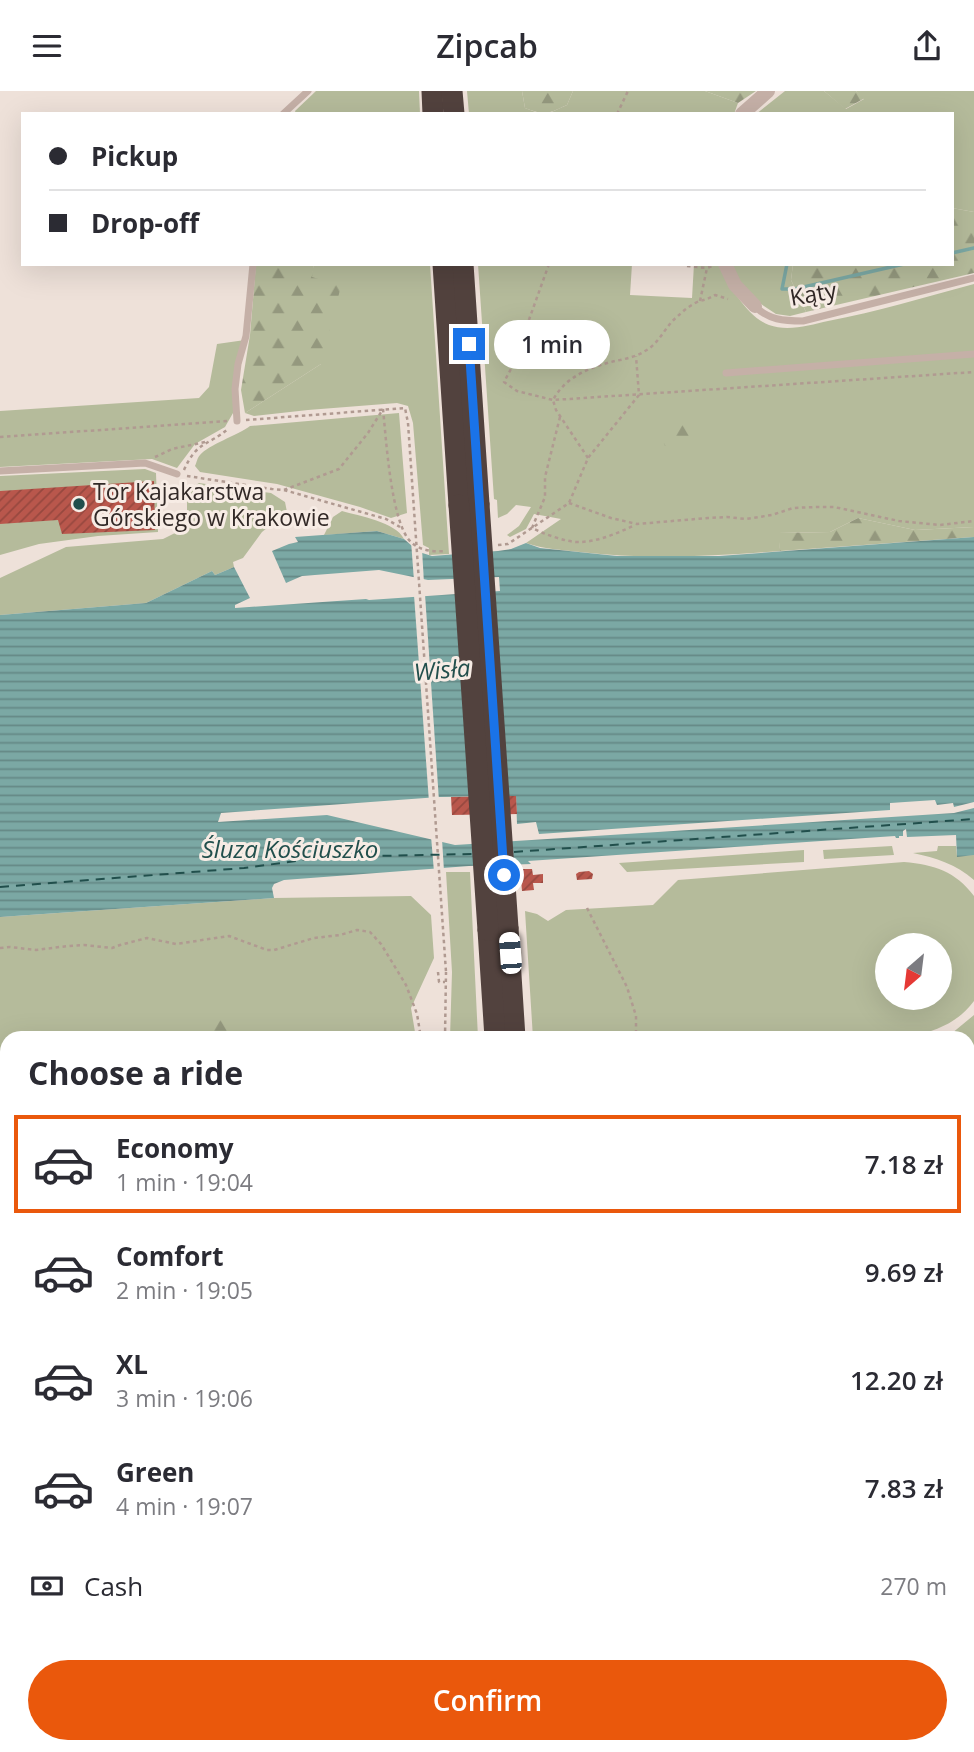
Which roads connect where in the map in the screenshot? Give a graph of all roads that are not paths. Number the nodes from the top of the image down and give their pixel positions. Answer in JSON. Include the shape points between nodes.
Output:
{"nodes":[{"id":1,"x":308,"y":91,"type":"edge"},
{"id":2,"x":432,"y":91,"type":"edge"},
{"id":3,"x":452,"y":91,"type":"edge"},
{"id":4,"x":768,"y":91,"type":"edge"},
{"id":5,"x":285,"y":112,"type":"edge"},
{"id":6,"x":433,"y":112,"type":"edge"},
{"id":7,"x":454,"y":112,"type":"edge"},
{"id":8,"x":744,"y":112,"type":"edge"},
{"id":9,"x":253,"y":266,"type":"edge"},
{"id":10,"x":443,"y":266,"type":"edge"},
{"id":11,"x":463,"y":266,"type":"edge"},
{"id":12,"x":726,"y":266,"type":"edge"},
{"id":13,"x":974,"y":278,"type":"edge"},
{"id":14,"x":755,"y":306,"type":"joint"},
{"id":15,"x":974,"y":354,"type":"edge"},
{"id":16,"x":726,"y":373,"type":"dead end"},
{"id":17,"x":237,"y":421,"type":"road end"},
{"id":18,"x":0,"y":471,"type":"edge"},
{"id":19,"x":177,"y":474,"type":"dead end"},
{"id":20,"x":469,"y":504,"type":"junction"},
{"id":21,"x":498,"y":929,"type":"junction"},
{"id":22,"x":495,"y":1031,"type":"edge"},
{"id":23,"x":514,"y":1031,"type":"edge"}],
"edges":[{"from":1,"to":5,"type":"lane"},
{"from":2,"to":6,"type":"highway"},
{"from":3,"to":7,"type":"highway"},
{"from":4,"to":8,"type":"street"},
{"from":9,"to":17,"type":"lane","via":[[235,389]]},
{"from":10,"to":20,"type":"highway"},
{"from":11,"to":20,"type":"highway"},
{"from":12,"to":14,"type":"street","name":"Kąty","via":[[735,285]]},
{"from":13,"to":14,"type":"lane","name":"Kąty","via":[[803,321],[770,318]]},
{"from":15,"to":16,"type":"lane"},
{"from":18,"to":19,"type":"lane","via":[[145,463]]},
{"from":20,"to":21,"type":"highway","bridge":true},
{"from":21,"to":22,"type":"highway"},
{"from":21,"to":23,"type":"highway"}]}
